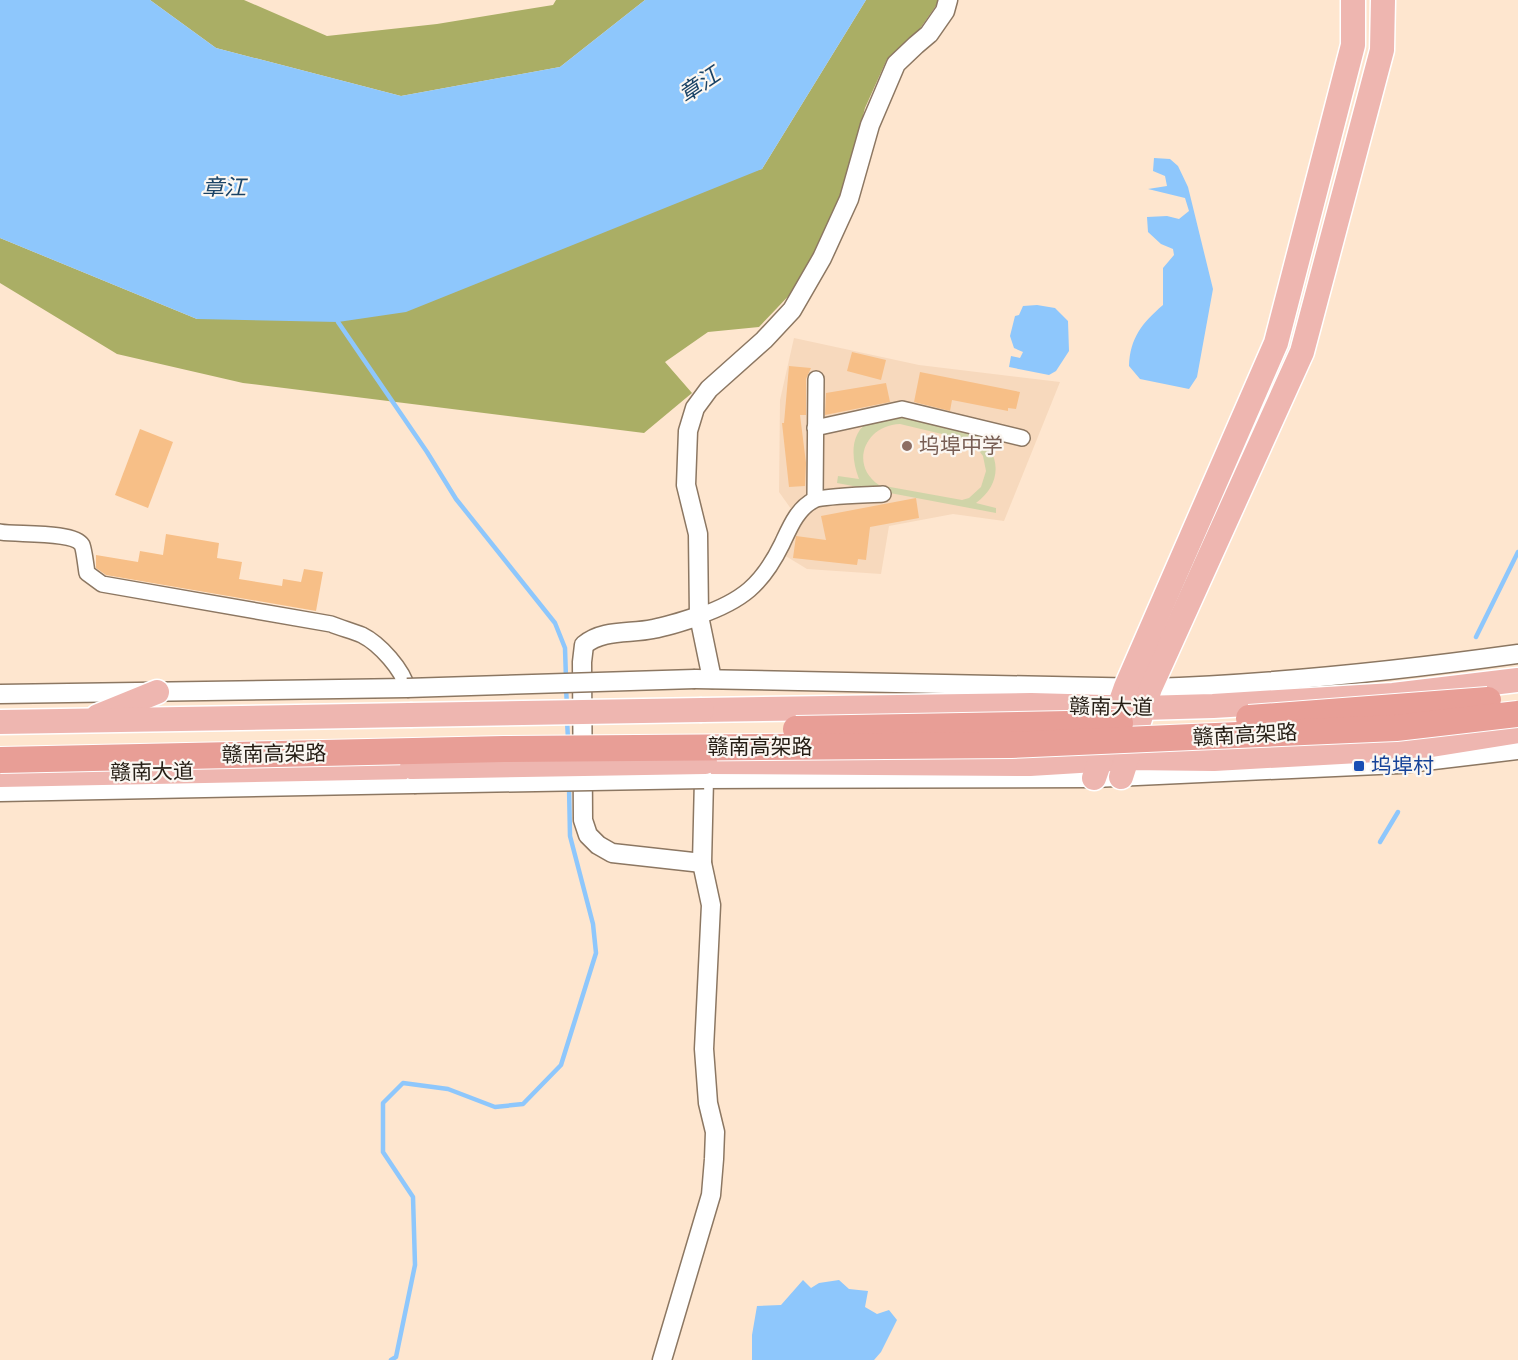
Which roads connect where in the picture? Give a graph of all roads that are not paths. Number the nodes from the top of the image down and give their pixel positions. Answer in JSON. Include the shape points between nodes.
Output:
{"nodes":[{"id":1,"x":948,"y":0,"type":"edge"},
{"id":2,"x":1353,"y":0,"type":"edge"},
{"id":3,"x":1383,"y":0,"type":"edge"},
{"id":4,"x":816,"y":379,"type":"dead end"},
{"id":5,"x":815,"y":428,"type":"junction"},
{"id":6,"x":1022,"y":438,"type":"dead end"},
{"id":7,"x":883,"y":494,"type":"dead end"},
{"id":8,"x":815,"y":499,"type":"junction"},
{"id":9,"x":0,"y":532,"type":"edge"},
{"id":10,"x":699,"y":616,"type":"junction"},
{"id":11,"x":1518,"y":654,"type":"edge"},
{"id":12,"x":704,"y":679,"type":"junction"},
{"id":13,"x":1518,"y":680,"type":"edge"},
{"id":14,"x":407,"y":688,"type":"junction"},
{"id":15,"x":157,"y":692,"type":"junction"},
{"id":16,"x":0,"y":694,"type":"edge"},
{"id":17,"x":1518,"y":697,"type":"edge"},
{"id":18,"x":1135,"y":698,"type":"junction"},
{"id":19,"x":1031,"y":705,"type":"junction"},
{"id":20,"x":1213,"y":706,"type":"junction"},
{"id":21,"x":1518,"y":714,"type":"edge"},
{"id":22,"x":0,"y":722,"type":"edge"},
{"id":23,"x":84,"y":722,"type":"junction"},
{"id":24,"x":1518,"y":731,"type":"edge"},
{"id":25,"x":0,"y":744,"type":"edge"},
{"id":26,"x":1518,"y":750,"type":"edge"},
{"id":27,"x":1214,"y":759,"type":"junction"},
{"id":28,"x":0,"y":760,"type":"edge"},
{"id":29,"x":1030,"y":764,"type":"junction"},
{"id":30,"x":1125,"y":767,"type":"junction"},
{"id":31,"x":1097,"y":768,"type":"junction"},
{"id":32,"x":704,"y":770,"type":"junction"},
{"id":33,"x":216,"y":771,"type":"junction"},
{"id":34,"x":0,"y":776,"type":"edge"},
{"id":35,"x":413,"y":776,"type":"junction"},
{"id":36,"x":333,"y":786,"type":"junction"},
{"id":37,"x":0,"y":792,"type":"edge"},
{"id":38,"x":702,"y":863,"type":"junction"},
{"id":39,"x":662,"y":1360,"type":"edge"}],
"edges":[{"from":1,"to":10,"type":"street","via":[[929,34],[896,64],[870,125],[849,199],[792,310],[709,389],[695,408],[688,431],[686,485],[698,534]]},
{"from":2,"to":18,"type":"main road","via":[[1353,45],[1276,343]]},
{"from":3,"to":18,"type":"main road","via":[[1382,50],[1302,352]]},
{"from":4,"to":5,"type":"street"},
{"from":5,"to":6,"type":"street","via":[[902,409]]},
{"from":5,"to":8,"type":"street"},
{"from":7,"to":8,"type":"street"},
{"from":8,"to":10,"type":"street","via":[[797,514],[761,579],[742,597]]},
{"from":9,"to":14,"type":"street","via":[[74,538],[82,545],[87,573],[102,584],[331,624],[364,636],[405,676]]},
{"from":10,"to":12,"type":"street"},
{"from":10,"to":38,"type":"street","via":[[654,629],[603,634],[584,645],[583,820],[588,835],[612,853]]},
{"from":11,"to":18,"type":"street","via":[[1409,670],[1222,685]]},
{"from":12,"to":14,"type":"street","bridge":true},
{"from":12,"to":18,"type":"street"},
{"from":13,"to":20,"type":"main road","name":"赣南大道","via":[[1394,695]]},
{"from":14,"to":15,"type":"street"},
{"from":15,"to":16,"type":"street"},
{"from":15,"to":23,"type":"main road"},
{"from":17,"to":25,"type":"highway","name":"赣南高架路","bridge":true,"via":[[1181,722]]},
{"from":18,"to":19,"type":"main road","name":"赣南大道"},
{"from":18,"to":20,"type":"main road","name":"赣南大道"},
{"from":18,"to":30,"type":"main road"},
{"from":18,"to":31,"type":"main road"},
{"from":19,"to":23,"type":"main road","name":"赣南大道","bridge":true},
{"from":19,"to":29,"type":"main road"},
{"from":20,"to":27,"type":"main road"},
{"from":21,"to":28,"type":"highway","name":"赣南高架路","bridge":true,"via":[[1396,728],[1011,745],[504,749]]},
{"from":22,"to":23,"type":"main road"},
{"from":24,"to":27,"type":"main road","via":[[1413,748]]},
{"from":26,"to":30,"type":"street","via":[[1400,764]]},
{"from":27,"to":30,"type":"main road"},
{"from":29,"to":31,"type":"main road"},
{"from":29,"to":32,"type":"main road"},
{"from":30,"to":31,"type":"main road"},
{"from":31,"to":32,"type":"street"},
{"from":32,"to":35,"type":"main road","name":"赣南大道","bridge":true},
{"from":32,"to":38,"type":"street"},
{"from":33,"to":34,"type":"main road","name":"赣南大道"},
{"from":33,"to":35,"type":"main road","name":"赣南大道"},
{"from":33,"to":36,"type":"main road"},
{"from":35,"to":36,"type":"street"},
{"from":36,"to":37,"type":"street"},
{"from":38,"to":39,"type":"street","via":[[711,905],[704,1049],[715,1132],[714,1159],[711,1195]]}]}
